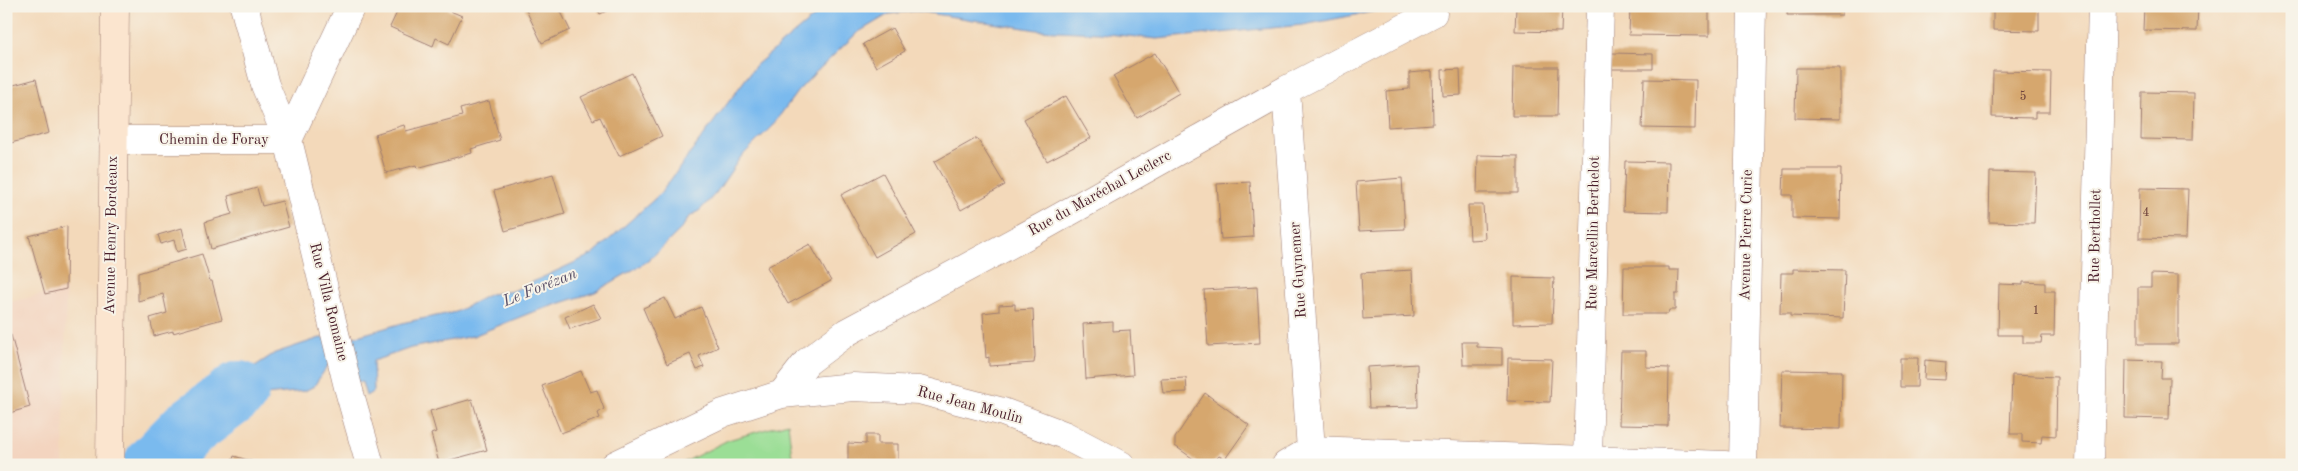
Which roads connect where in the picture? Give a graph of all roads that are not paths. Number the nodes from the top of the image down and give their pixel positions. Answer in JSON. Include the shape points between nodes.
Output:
{"nodes":[{"id":1,"x":116,"y":6,"type":"edge"},
{"id":2,"x":244,"y":6,"type":"edge"},
{"id":3,"x":351,"y":6,"type":"edge"},
{"id":4,"x":1600,"y":6,"type":"edge"},
{"id":5,"x":1752,"y":6,"type":"edge"},
{"id":6,"x":2102,"y":6,"type":"edge"},
{"id":7,"x":1433,"y":13,"type":"dead end"},
{"id":8,"x":1286,"y":90,"type":"junction"},
{"id":9,"x":113,"y":140,"type":"junction"},
{"id":10,"x":288,"y":140,"type":"junction"},
{"id":11,"x":782,"y":394,"type":"junction"},
{"id":12,"x":1312,"y":450,"type":"junction"},
{"id":13,"x":1588,"y":459,"type":"junction"},
{"id":14,"x":110,"y":465,"type":"edge"},
{"id":15,"x":370,"y":465,"type":"edge"},
{"id":16,"x":615,"y":465,"type":"edge"},
{"id":17,"x":1121,"y":465,"type":"edge"},
{"id":18,"x":1286,"y":465,"type":"edge"},
{"id":19,"x":1725,"y":465,"type":"edge"},
{"id":20,"x":1743,"y":465,"type":"edge"},
{"id":21,"x":2090,"y":465,"type":"edge"}],
"edges":[{"from":1,"to":9,"type":"main road","name":"Avenue Henry Bordeaux"},
{"from":2,"to":10,"type":"street","via":[[265,85]]},
{"from":3,"to":10,"type":"street","name":"Chemin de Foray"},
{"from":4,"to":13,"type":"street","name":"Rue Marcellin Berthelot"},
{"from":5,"to":20,"type":"street","name":"Avenue Pierre Curie"},
{"from":6,"to":21,"type":"street","name":"Rue Berthollet"},
{"from":7,"to":8,"type":"street","name":"Rue du Maréchal Leclerc"},
{"from":8,"to":11,"type":"street","name":"Rue du Maréchal Leclerc","via":[[847,332],[807,362]]},
{"from":8,"to":12,"type":"street","name":"Rue Guynemer"},
{"from":9,"to":10,"type":"street","name":"Chemin de Foray"},
{"from":9,"to":14,"type":"main road","name":"Avenue Henry Bordeaux"},
{"from":10,"to":15,"type":"street","name":"Rue Villa Romaine"},
{"from":11,"to":16,"type":"street","name":"Rue Jean Moulin","via":[[723,413]]},
{"from":11,"to":17,"type":"street","name":"Rue Jean Moulin","via":[[853,387],[919,390],[1012,415],[1064,435]]},
{"from":12,"to":13,"type":"street"},
{"from":12,"to":18,"type":"street"},
{"from":13,"to":19,"type":"street"}]}
